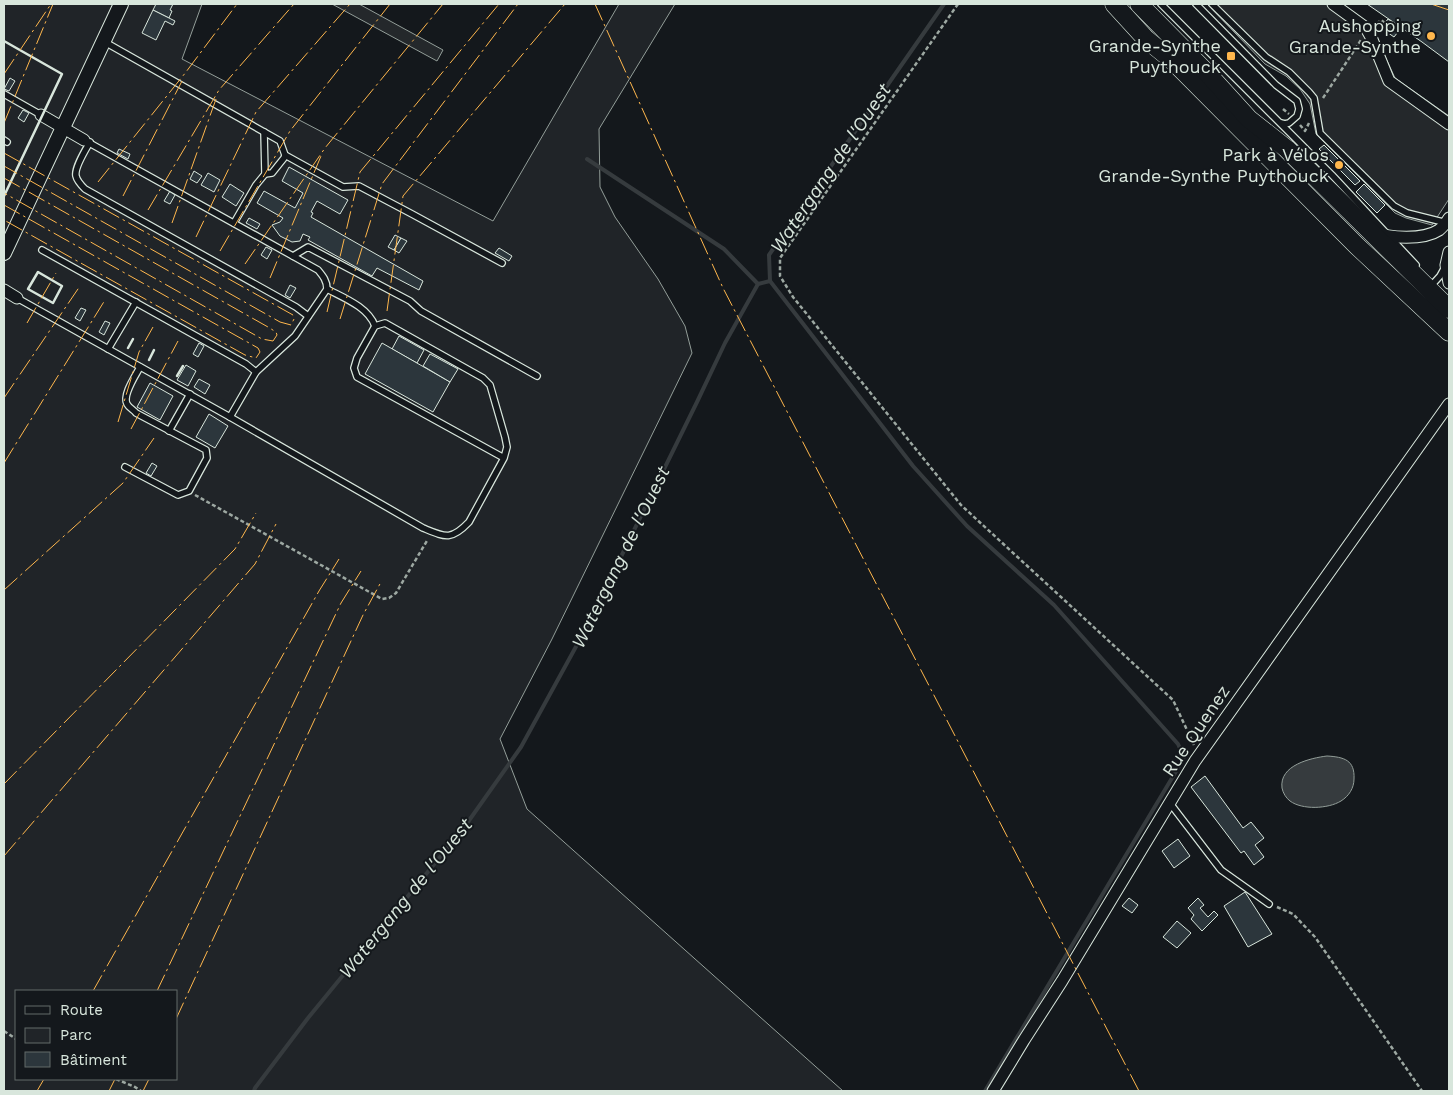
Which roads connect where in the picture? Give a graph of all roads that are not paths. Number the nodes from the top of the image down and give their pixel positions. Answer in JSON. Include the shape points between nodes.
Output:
{"nodes":[{"id":1,"x":121,"y":4,"type":"edge"},
{"id":2,"x":1161,"y":4,"type":"edge"},
{"id":3,"x":1196,"y":4,"type":"edge"},
{"id":4,"x":1212,"y":4,"type":"edge"},
{"id":5,"x":1333,"y":4,"type":"edge"},
{"id":6,"x":1133,"y":8,"type":"edge"},
{"id":7,"x":1142,"y":35,"type":"junction"},
{"id":8,"x":103,"y":41,"type":"junction"},
{"id":9,"x":4,"y":94,"type":"edge"},
{"id":10,"x":42,"y":115,"type":"joint"},
{"id":11,"x":1281,"y":123,"type":"junction"},
{"id":12,"x":1449,"y":124,"type":"edge"},
{"id":13,"x":63,"y":128,"type":"junction"},
{"id":14,"x":264,"y":132,"type":"junction"},
{"id":15,"x":87,"y":141,"type":"junction"},
{"id":16,"x":285,"y":155,"type":"junction"},
{"id":17,"x":265,"y":174,"type":"junction"},
{"id":18,"x":1332,"y":175,"type":"junction"},
{"id":19,"x":1340,"y":201,"type":"junction"},
{"id":20,"x":1448,"y":222,"type":"edge"},
{"id":21,"x":234,"y":223,"type":"junction"},
{"id":22,"x":1368,"y":228,"type":"junction"},
{"id":23,"x":1390,"y":237,"type":"junction"},
{"id":24,"x":42,"y":250,"type":"dead end"},
{"id":25,"x":1449,"y":252,"type":"edge"},
{"id":26,"x":4,"y":254,"type":"edge"},
{"id":27,"x":293,"y":256,"type":"junction"},
{"id":28,"x":502,"y":264,"type":"dead end"},
{"id":29,"x":1421,"y":270,"type":"dead end"},
{"id":30,"x":1389,"y":276,"type":"junction"},
{"id":31,"x":1431,"y":286,"type":"edge"},
{"id":32,"x":327,"y":289,"type":"junction"},
{"id":33,"x":4,"y":290,"type":"edge"},
{"id":34,"x":17,"y":298,"type":"joint"},
{"id":35,"x":136,"y":302,"type":"junction"},
{"id":36,"x":1449,"y":309,"type":"edge"},
{"id":37,"x":308,"y":316,"type":"junction"},
{"id":38,"x":375,"y":326,"type":"junction"},
{"id":39,"x":1449,"y":332,"type":"edge"},
{"id":40,"x":108,"y":349,"type":"junction"},
{"id":41,"x":140,"y":367,"type":"junction"},
{"id":42,"x":256,"y":372,"type":"junction"},
{"id":43,"x":537,"y":376,"type":"dead end"},
{"id":44,"x":190,"y":394,"type":"junction"},
{"id":45,"x":1449,"y":404,"type":"edge"},
{"id":46,"x":230,"y":417,"type":"junction"},
{"id":47,"x":170,"y":430,"type":"junction"},
{"id":48,"x":504,"y":458,"type":"junction"},
{"id":49,"x":125,"y":467,"type":"dead end"},
{"id":50,"x":1169,"y":802,"type":"junction"},
{"id":51,"x":1268,"y":904,"type":"road end"},
{"id":52,"x":993,"y":1091,"type":"edge"}],
"edges":[{"from":1,"to":8,"type":"street"},
{"from":2,"to":11,"type":"lane"},
{"from":3,"to":11,"type":"lane","via":[[1276,85],[1297,100],[1300,109],[1297,116],[1289,123]]},
{"from":4,"to":20,"type":"lane","via":[[1266,57],[1289,72],[1309,92],[1314,98],[1320,133],[1394,206],[1407,213]]},
{"from":5,"to":12,"type":"street","via":[[1369,32],[1389,81]]},
{"from":6,"to":7,"type":"main road"},
{"from":6,"to":7,"type":"lane"},
{"from":6,"to":19,"type":"main road","via":[[1209,75],[1249,119],[1282,143]]},
{"from":7,"to":30,"type":"main road","via":[[1183,71]]},
{"from":8,"to":13,"type":"street"},
{"from":8,"to":14,"type":"lane"},
{"from":9,"to":10,"type":"lane"},
{"from":10,"to":13,"type":"street"},
{"from":11,"to":18,"type":"lane"},
{"from":13,"to":15,"type":"street"},
{"from":13,"to":26,"type":"street"},
{"from":14,"to":16,"type":"lane","via":[[280,141]]},
{"from":14,"to":17,"type":"lane"},
{"from":15,"to":21,"type":"lane"},
{"from":15,"to":37,"type":"lane","via":[[76,170],[79,183],[85,189]]},
{"from":16,"to":17,"type":"lane","via":[[272,173]]},
{"from":16,"to":28,"type":"lane","via":[[343,187],[359,186]]},
{"from":17,"to":21,"type":"lane"},
{"from":18,"to":19,"type":"lane"},
{"from":18,"to":23,"type":"lane"},
{"from":19,"to":22,"type":"main road"},
{"from":20,"to":23,"type":"street","via":[[1436,232],[1426,235]]},
{"from":21,"to":27,"type":"lane"},
{"from":22,"to":23,"type":"street"},
{"from":22,"to":31,"type":"main road"},
{"from":23,"to":29,"type":"lane"},
{"from":24,"to":35,"type":"lane"},
{"from":25,"to":31,"type":"street","via":[[1446,265]]},
{"from":27,"to":32,"type":"lane","via":[[318,270],[327,283]]},
{"from":27,"to":43,"type":"lane","via":[[308,247],[410,301],[421,311]]},
{"from":30,"to":31,"type":"lane"},
{"from":30,"to":39,"type":"main road"},
{"from":31,"to":36,"type":"main road"},
{"from":32,"to":37,"type":"lane"},
{"from":32,"to":38,"type":"lane","via":[[366,312]]},
{"from":33,"to":34,"type":"street"},
{"from":34,"to":40,"type":"lane"},
{"from":35,"to":40,"type":"lane"},
{"from":35,"to":42,"type":"lane"},
{"from":37,"to":42,"type":"lane","via":[[295,336]]},
{"from":38,"to":48,"type":"lane","via":[[385,323],[490,385],[505,437]]},
{"from":38,"to":48,"type":"lane","via":[[357,358],[354,368],[357,377]]},
{"from":40,"to":41,"type":"lane"},
{"from":41,"to":44,"type":"lane"},
{"from":41,"to":47,"type":"lane","via":[[125,398],[128,405],[136,413]]},
{"from":42,"to":46,"type":"lane"},
{"from":44,"to":46,"type":"lane"},
{"from":44,"to":47,"type":"lane"},
{"from":45,"to":50,"type":"street","name":"Rue Quenez","via":[[1198,756]]},
{"from":46,"to":48,"type":"lane","via":[[443,536],[452,535],[469,522]]},
{"from":47,"to":49,"type":"lane","via":[[206,450],[207,458],[189,491],[178,496]]},
{"from":50,"to":51,"type":"lane","via":[[1220,870]]},
{"from":50,"to":52,"type":"street","name":"Rue Quenez"}]}
